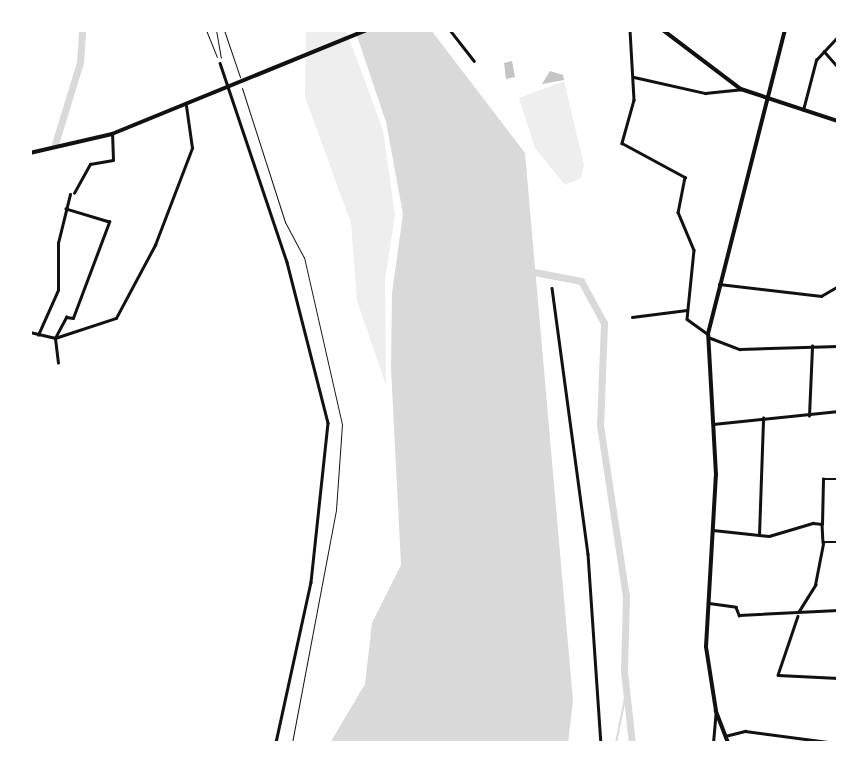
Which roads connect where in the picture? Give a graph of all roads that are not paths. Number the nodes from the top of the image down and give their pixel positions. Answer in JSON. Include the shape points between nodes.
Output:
{"nodes":[{"id":1,"x":367,"y":30,"type":"edge"},
{"id":2,"x":450,"y":30,"type":"edge"},
{"id":3,"x":630,"y":30,"type":"edge"},
{"id":4,"x":663,"y":30,"type":"edge"},
{"id":5,"x":785,"y":30,"type":"edge"},
{"id":6,"x":838,"y":36,"type":"edge"},
{"id":7,"x":824,"y":51,"type":"junction"},
{"id":8,"x":474,"y":61,"type":"dead end"},
{"id":9,"x":220,"y":63,"type":"road end"},
{"id":10,"x":838,"y":67,"type":"edge"},
{"id":11,"x":634,"y":77,"type":"junction"},
{"id":12,"x":229,"y":87,"type":"junction"},
{"id":13,"x":741,"y":89,"type":"junction"},
{"id":14,"x":768,"y":97,"type":"junction"},
{"id":15,"x":186,"y":106,"type":"junction"},
{"id":16,"x":803,"y":110,"type":"junction"},
{"id":17,"x":838,"y":121,"type":"edge"},
{"id":18,"x":112,"y":134,"type":"junction"},
{"id":19,"x":30,"y":153,"type":"edge"},
{"id":20,"x":66,"y":209,"type":"junction"},
{"id":21,"x":719,"y":284,"type":"junction"},
{"id":22,"x":838,"y":286,"type":"edge"},
{"id":23,"x":552,"y":288,"type":"dead end"},
{"id":24,"x":687,"y":310,"type":"junction"},
{"id":25,"x":632,"y":317,"type":"dead end"},
{"id":26,"x":30,"y":332,"type":"edge"},
{"id":27,"x":38,"y":335,"type":"junction"},
{"id":28,"x":708,"y":335,"type":"junction"},
{"id":29,"x":55,"y":338,"type":"junction"},
{"id":30,"x":812,"y":346,"type":"junction"},
{"id":31,"x":838,"y":346,"type":"edge"},
{"id":32,"x":58,"y":363,"type":"dead end"},
{"id":33,"x":838,"y":411,"type":"edge"},
{"id":34,"x":809,"y":417,"type":"junction"},
{"id":35,"x":763,"y":418,"type":"junction"},
{"id":36,"x":713,"y":424,"type":"junction"},
{"id":37,"x":838,"y":479,"type":"edge"},
{"id":38,"x":822,"y":524,"type":"junction"},
{"id":39,"x":713,"y":530,"type":"junction"},
{"id":40,"x":759,"y":535,"type":"junction"},
{"id":41,"x":823,"y":542,"type":"junction"},
{"id":42,"x":838,"y":542,"type":"edge"},
{"id":43,"x":709,"y":603,"type":"junction"},
{"id":44,"x":838,"y":610,"type":"edge"},
{"id":45,"x":798,"y":613,"type":"junction"},
{"id":46,"x":838,"y":678,"type":"edge"},
{"id":47,"x":716,"y":711,"type":"junction"},
{"id":48,"x":725,"y":736,"type":"junction"},
{"id":49,"x":276,"y":743,"type":"edge"},
{"id":50,"x":601,"y":743,"type":"edge"},
{"id":51,"x":713,"y":743,"type":"edge"},
{"id":52,"x":728,"y":743,"type":"edge"},
{"id":53,"x":835,"y":743,"type":"edge"}],
"edges":[{"from":1,"to":12,"type":"main road"},
{"from":2,"to":8,"type":"street"},
{"from":3,"to":11,"type":"street"},
{"from":4,"to":13,"type":"main road"},
{"from":5,"to":14,"type":"main road"},
{"from":6,"to":7,"type":"street"},
{"from":7,"to":10,"type":"street"},
{"from":7,"to":16,"type":"street"},
{"from":9,"to":12,"type":"street"},
{"from":11,"to":13,"type":"street","via":[[673,81],[705,93]]},
{"from":11,"to":24,"type":"street","via":[[622,143],[685,177],[678,212],[694,250]]},
{"from":12,"to":15,"type":"main road"},
{"from":12,"to":49,"type":"street","via":[[287,262],[328,423],[311,582]]},
{"from":13,"to":14,"type":"main road"},
{"from":14,"to":16,"type":"main road"},
{"from":14,"to":21,"type":"main road"},
{"from":15,"to":18,"type":"main road"},
{"from":15,"to":29,"type":"street","via":[[192,148],[146,265],[116,317]]},
{"from":16,"to":17,"type":"main road"},
{"from":18,"to":19,"type":"main road"},
{"from":18,"to":20,"type":"street","via":[[113,160],[86,167]]},
{"from":20,"to":27,"type":"street","via":[[58,290]]},
{"from":20,"to":29,"type":"street","via":[[109,222],[73,318],[66,317]]},
{"from":21,"to":22,"type":"street","via":[[821,296]]},
{"from":21,"to":28,"type":"main road"},
{"from":23,"to":50,"type":"street","via":[[588,554]]},
{"from":24,"to":25,"type":"street"},
{"from":24,"to":28,"type":"street","via":[[689,322]]},
{"from":26,"to":27,"type":"street"},
{"from":27,"to":29,"type":"street"},
{"from":28,"to":30,"type":"street","via":[[740,349]]},
{"from":28,"to":36,"type":"main road"},
{"from":29,"to":32,"type":"street"},
{"from":30,"to":31,"type":"street"},
{"from":30,"to":34,"type":"street"},
{"from":33,"to":34,"type":"street"},
{"from":34,"to":35,"type":"street"},
{"from":35,"to":36,"type":"street"},
{"from":35,"to":40,"type":"street"},
{"from":36,"to":39,"type":"main road"},
{"from":37,"to":38,"type":"street","via":[[823,479]]},
{"from":38,"to":40,"type":"street"},
{"from":38,"to":41,"type":"street"},
{"from":39,"to":40,"type":"street"},
{"from":39,"to":43,"type":"main road"},
{"from":41,"to":42,"type":"street"},
{"from":41,"to":45,"type":"street","via":[[815,585]]},
{"from":43,"to":45,"type":"street","via":[[736,607],[739,615]]},
{"from":43,"to":47,"type":"main road","via":[[706,647]]},
{"from":44,"to":45,"type":"street"},
{"from":45,"to":46,"type":"street","via":[[778,676]]},
{"from":47,"to":48,"type":"main road"},
{"from":47,"to":51,"type":"street"},
{"from":48,"to":52,"type":"main road"},
{"from":48,"to":53,"type":"street","via":[[745,731]]}]}
